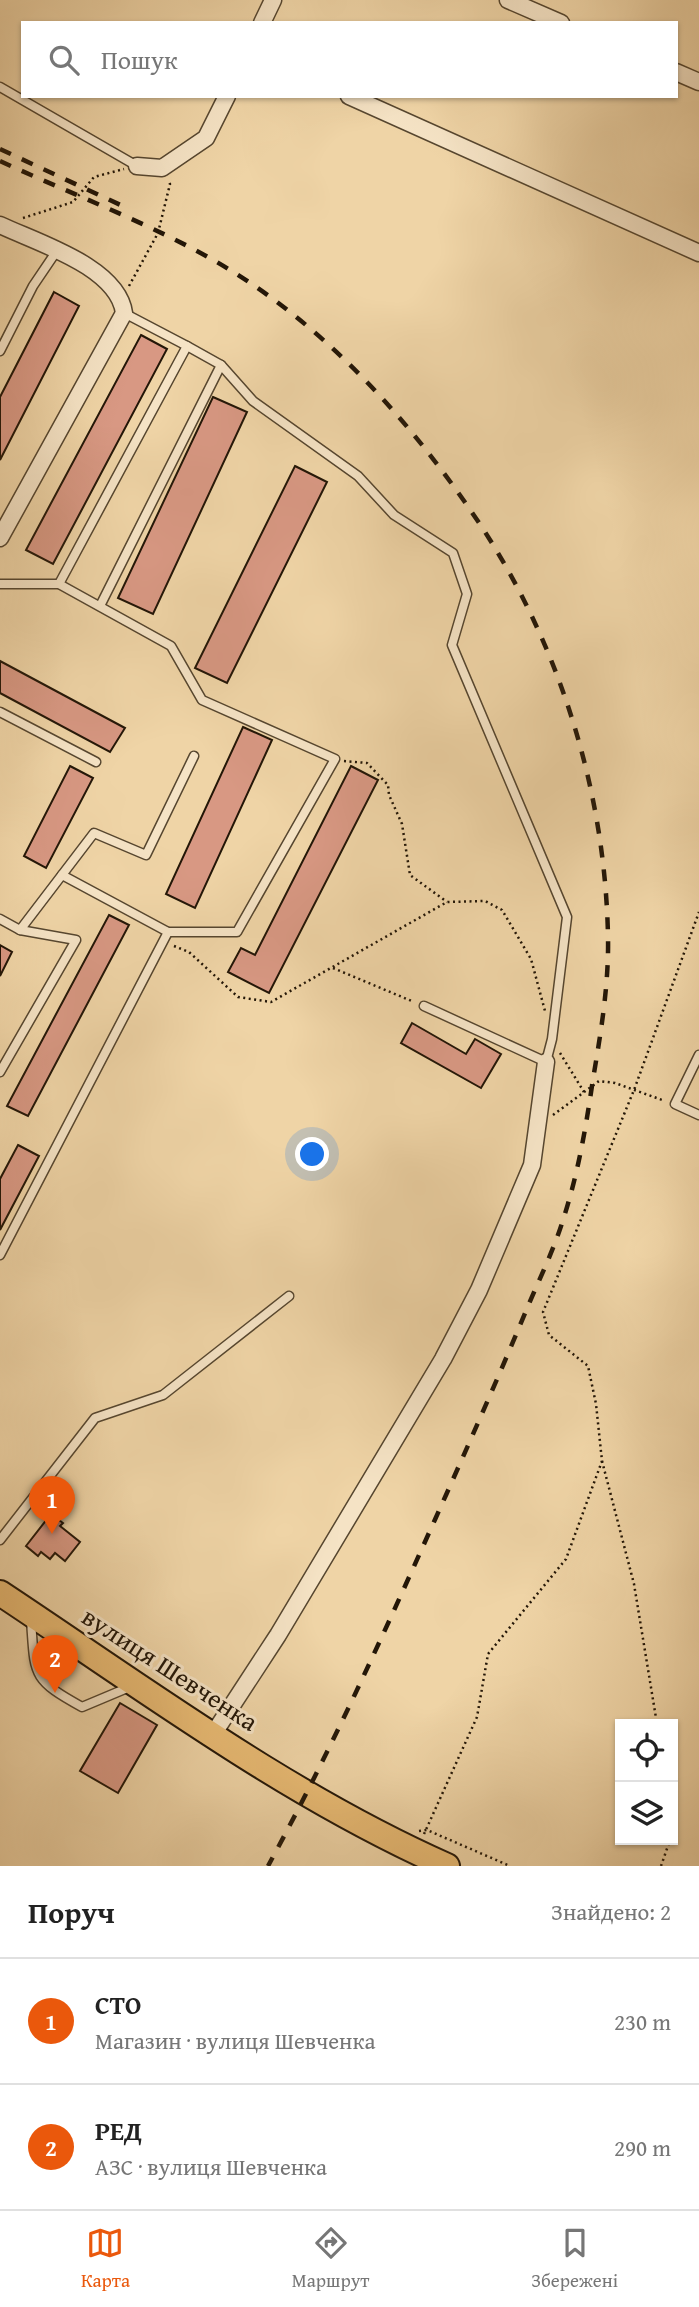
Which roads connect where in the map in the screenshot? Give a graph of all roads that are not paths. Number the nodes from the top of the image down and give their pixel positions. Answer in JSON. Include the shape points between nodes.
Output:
{"nodes":[{"id":1,"x":274,"y":0,"type":"edge"},
{"id":2,"x":508,"y":0,"type":"edge"},
{"id":3,"x":263,"y":21,"type":"edge"},
{"id":4,"x":556,"y":21,"type":"edge"},
{"id":5,"x":678,"y":73,"type":"edge"},
{"id":6,"x":699,"y":82,"type":"edge"},
{"id":7,"x":0,"y":88,"type":"edge"},
{"id":8,"x":225,"y":98,"type":"edge"},
{"id":9,"x":353,"y":98,"type":"edge"},
{"id":10,"x":137,"y":166,"type":"joint"},
{"id":11,"x":0,"y":225,"type":"edge"},
{"id":12,"x":56,"y":252,"type":"junction"},
{"id":13,"x":699,"y":253,"type":"edge"},
{"id":14,"x":123,"y":305,"type":"junction"},
{"id":15,"x":187,"y":346,"type":"junction"},
{"id":16,"x":0,"y":351,"type":"edge"},
{"id":17,"x":221,"y":365,"type":"junction"},
{"id":18,"x":0,"y":538,"type":"edge"},
{"id":19,"x":0,"y":584,"type":"edge"},
{"id":20,"x":59,"y":584,"type":"junction"},
{"id":21,"x":100,"y":606,"type":"junction"},
{"id":22,"x":0,"y":712,"type":"edge"},
{"id":23,"x":194,"y":756,"type":"dead end"},
{"id":24,"x":96,"y":762,"type":"dead end"},
{"id":25,"x":62,"y":875,"type":"junction"},
{"id":26,"x":0,"y":919,"type":"edge"},
{"id":27,"x":20,"y":930,"type":"junction"},
{"id":28,"x":168,"y":932,"type":"junction"},
{"id":29,"x":424,"y":1006,"type":"road end"},
{"id":30,"x":699,"y":1055,"type":"edge"},
{"id":31,"x":546,"y":1062,"type":"junction"},
{"id":32,"x":0,"y":1072,"type":"edge"},
{"id":33,"x":699,"y":1115,"type":"edge"},
{"id":34,"x":0,"y":1255,"type":"edge"},
{"id":35,"x":289,"y":1296,"type":"dead end"},
{"id":36,"x":0,"y":1540,"type":"edge"},
{"id":37,"x":0,"y":1593,"type":"edge"},
{"id":38,"x":31,"y":1613,"type":"junction"},
{"id":39,"x":138,"y":1684,"type":"junction"},
{"id":40,"x":214,"y":1733,"type":"junction"},
{"id":41,"x":447,"y":1866,"type":"edge"}],
"edges":[{"from":1,"to":3,"type":"street"},
{"from":2,"to":4,"type":"street"},
{"from":5,"to":6,"type":"street"},
{"from":7,"to":10,"type":"lane"},
{"from":8,"to":10,"type":"street","via":[[206,138],[162,168]]},
{"from":9,"to":13,"type":"street"},
{"from":11,"to":12,"type":"street"},
{"from":12,"to":14,"type":"street","via":[[93,266]]},
{"from":12,"to":16,"type":"lane"},
{"from":14,"to":15,"type":"lane"},
{"from":14,"to":18,"type":"street"},
{"from":15,"to":17,"type":"lane"},
{"from":15,"to":20,"type":"lane"},
{"from":17,"to":21,"type":"lane"},
{"from":17,"to":31,"type":"lane","via":[[253,401],[358,476],[394,515],[453,553],[467,594],[452,645],[567,917]]},
{"from":19,"to":20,"type":"lane"},
{"from":20,"to":21,"type":"lane"},
{"from":21,"to":28,"type":"lane","via":[[171,646],[202,700],[335,760],[236,932]]},
{"from":22,"to":24,"type":"lane"},
{"from":23,"to":25,"type":"lane","via":[[146,855],[94,834]]},
{"from":25,"to":27,"type":"lane"},
{"from":25,"to":28,"type":"lane"},
{"from":26,"to":27,"type":"lane"},
{"from":27,"to":32,"type":"lane","via":[[76,940]]},
{"from":28,"to":34,"type":"lane"},
{"from":29,"to":31,"type":"lane"},
{"from":30,"to":33,"type":"lane","via":[[675,1104]]},
{"from":31,"to":40,"type":"street","via":[[532,1165],[479,1290],[443,1359],[278,1635]]},
{"from":35,"to":36,"type":"lane","via":[[163,1395],[95,1418]]},
{"from":37,"to":38,"type":"main road","name":"вулиця Шевченка"},
{"from":38,"to":39,"type":"main road","name":"вулиця Шевченка"},
{"from":38,"to":39,"type":"lane","via":[[35,1670],[53,1691],[82,1707]]},
{"from":39,"to":40,"type":"main road","name":"вулиця Шевченка"},
{"from":40,"to":41,"type":"main road","name":"вулиця Шевченка","via":[[377,1835]]}]}
